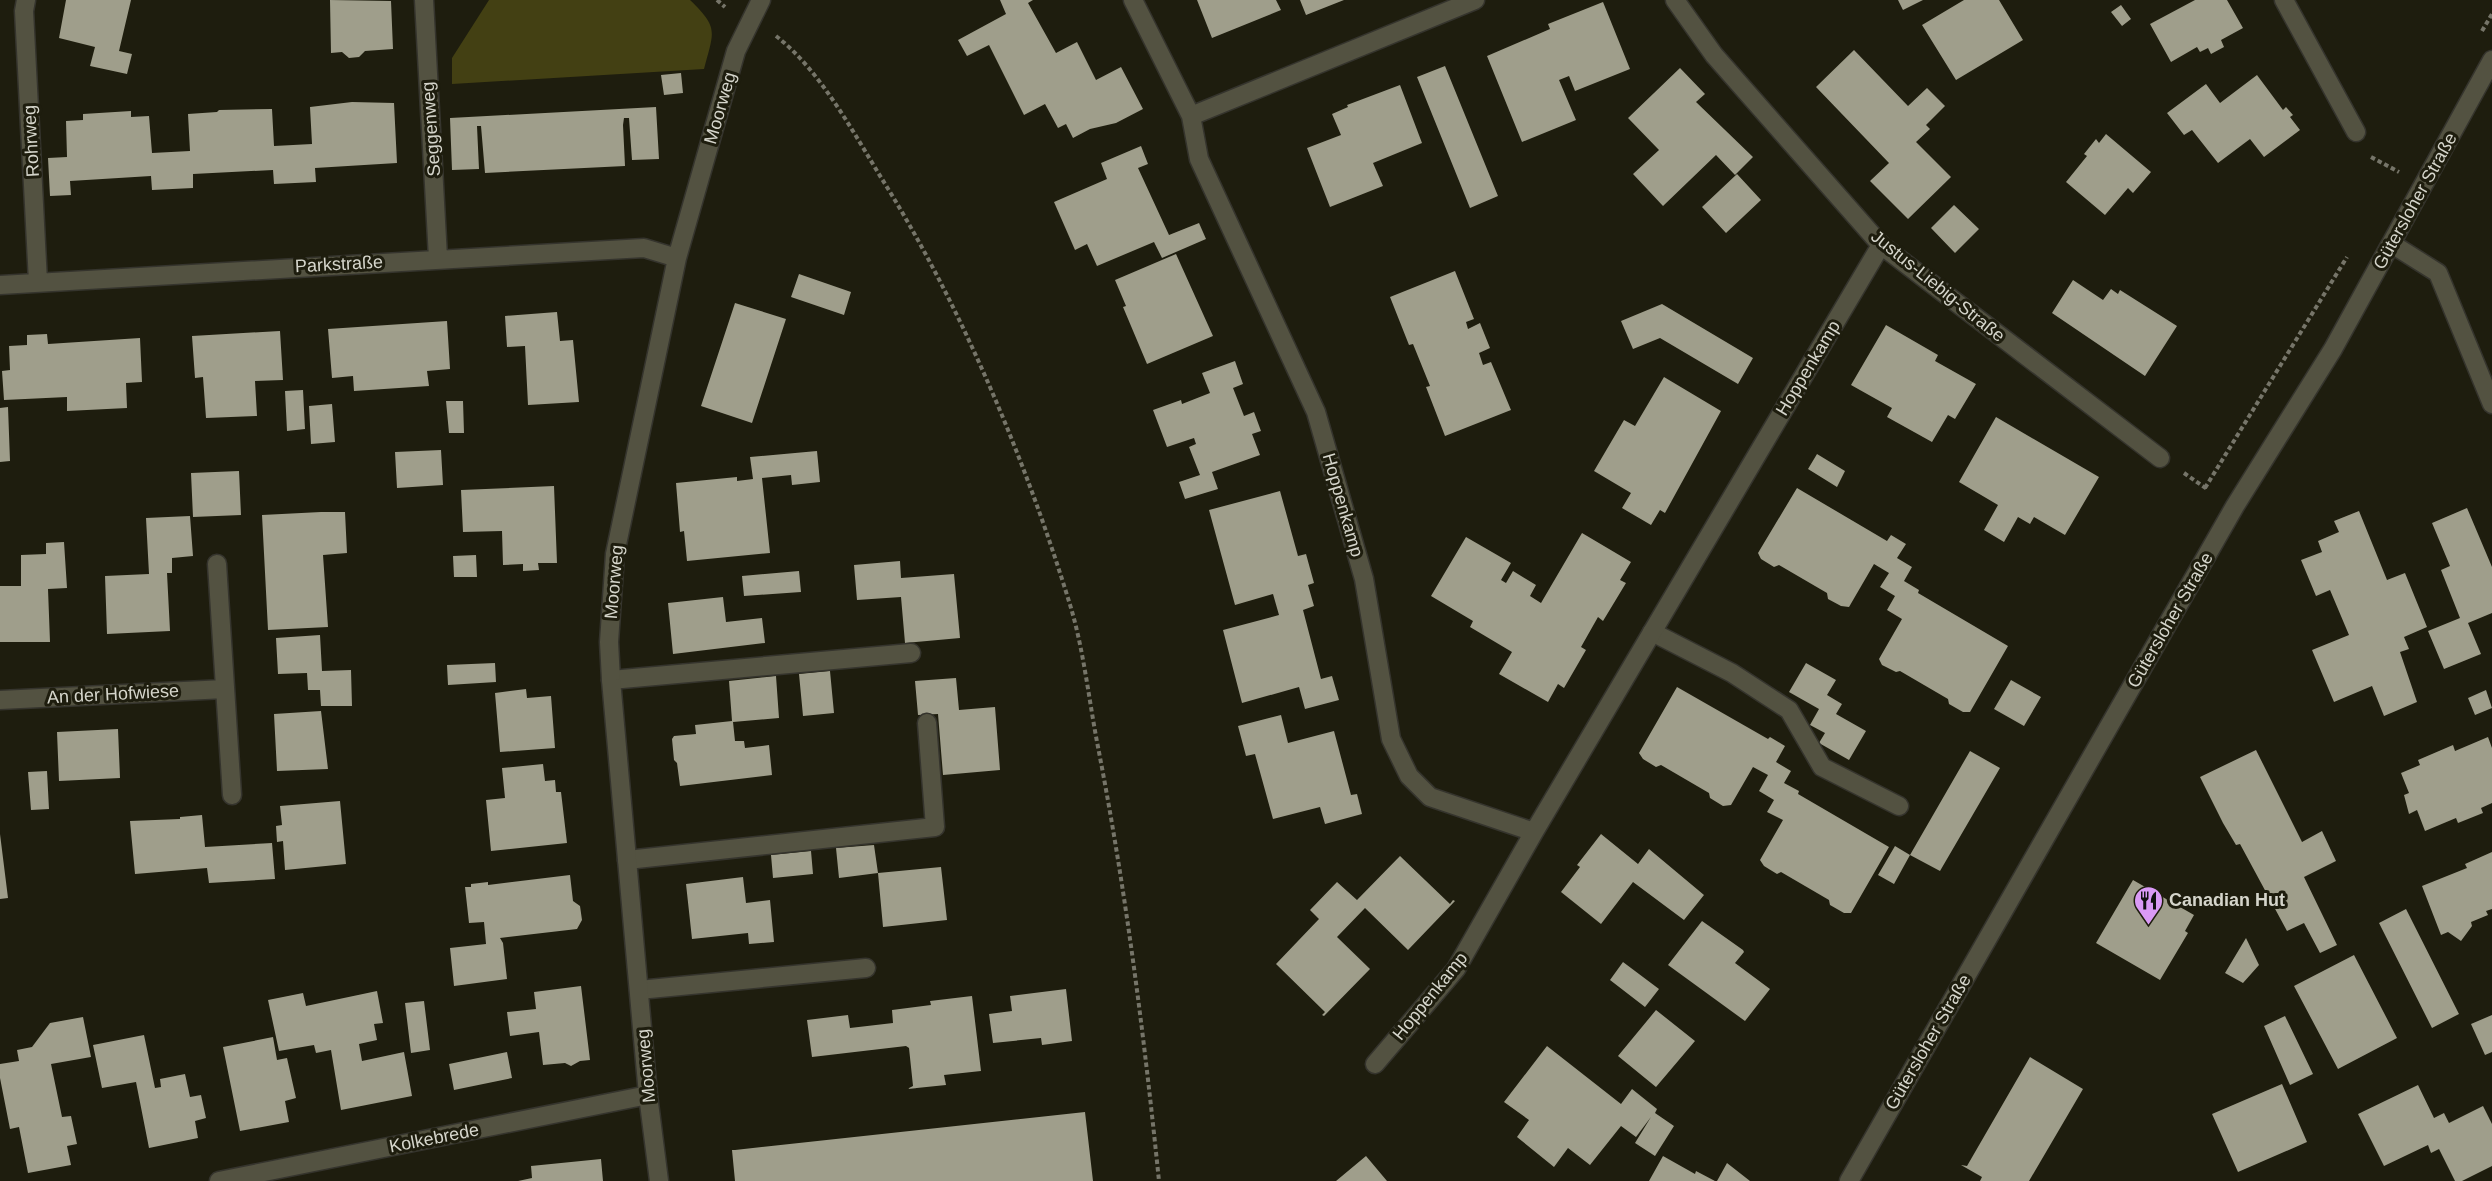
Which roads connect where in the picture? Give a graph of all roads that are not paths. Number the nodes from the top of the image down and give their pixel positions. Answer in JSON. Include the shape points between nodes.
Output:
{"nodes":[{"id":1,"x":26,"y":0,"type":"edge"},
{"id":2,"x":424,"y":0,"type":"edge"},
{"id":3,"x":761,"y":0,"type":"edge"},
{"id":4,"x":1133,"y":0,"type":"edge"},
{"id":5,"x":1475,"y":0,"type":"edge"},
{"id":6,"x":1675,"y":0,"type":"edge"},
{"id":7,"x":2284,"y":0,"type":"edge"},
{"id":8,"x":2492,"y":60,"type":"edge"},
{"id":9,"x":1191,"y":116,"type":"junction"},
{"id":10,"x":2356,"y":132,"type":"dead end"},
{"id":11,"x":2392,"y":244,"type":"junction"},
{"id":12,"x":1881,"y":245,"type":"junction"},
{"id":13,"x":438,"y":258,"type":"junction"},
{"id":14,"x":677,"y":258,"type":"junction"},
{"id":15,"x":38,"y":282,"type":"junction"},
{"id":16,"x":0,"y":285,"type":"edge"},
{"id":17,"x":2492,"y":404,"type":"edge"},
{"id":18,"x":2160,"y":458,"type":"road end"},
{"id":19,"x":217,"y":564,"type":"dead end"},
{"id":20,"x":1652,"y":632,"type":"junction"},
{"id":21,"x":911,"y":653,"type":"dead end"},
{"id":22,"x":611,"y":680,"type":"junction"},
{"id":23,"x":225,"y":689,"type":"junction"},
{"id":24,"x":0,"y":700,"type":"edge"},
{"id":25,"x":927,"y":723,"type":"dead end"},
{"id":26,"x":232,"y":795,"type":"dead end"},
{"id":27,"x":1899,"y":806,"type":"dead end"},
{"id":28,"x":1534,"y":832,"type":"junction"},
{"id":29,"x":627,"y":860,"type":"junction"},
{"id":30,"x":867,"y":968,"type":"dead end"},
{"id":31,"x":639,"y":990,"type":"junction"},
{"id":32,"x":1374,"y":1064,"type":"dead end"},
{"id":33,"x":648,"y":1095,"type":"junction"},
{"id":34,"x":219,"y":1181,"type":"edge"},
{"id":35,"x":659,"y":1181,"type":"edge"},
{"id":36,"x":1849,"y":1181,"type":"edge"}],
"edges":[{"from":1,"to":15,"type":"street","name":"Rohrweg"},
{"from":2,"to":13,"type":"street","name":"Seggenweg"},
{"from":3,"to":14,"type":"street","name":"Moorweg","via":[[736,51]]},
{"from":4,"to":9,"type":"street","name":"Hoppenkamp"},
{"from":5,"to":9,"type":"street"},
{"from":6,"to":12,"type":"street","name":"Justus-Liebig-Straße","via":[[1714,55]]},
{"from":7,"to":10,"type":"street"},
{"from":8,"to":11,"type":"street","name":"Gütersloher Straße"},
{"from":9,"to":28,"type":"street","name":"Hoppenkamp","via":[[1199,159],[1316,412],[1364,579],[1391,739],[1409,776],[1430,797]]},
{"from":11,"to":17,"type":"street","via":[[2438,273]]},
{"from":11,"to":36,"type":"street","name":"Gütersloher Straße","via":[[2235,506]]},
{"from":12,"to":18,"type":"street","name":"Justus-Liebig-Straße"},
{"from":12,"to":20,"type":"street","name":"Hoppenkamp"},
{"from":13,"to":14,"type":"street","name":"Parkstraße","via":[[644,248]]},
{"from":13,"to":15,"type":"street","name":"Parkstraße"},
{"from":14,"to":22,"type":"street","name":"Moorweg","via":[[615,554],[609,642]]},
{"from":15,"to":16,"type":"street","name":"Parkstraße"},
{"from":19,"to":23,"type":"street"},
{"from":20,"to":27,"type":"street","via":[[1732,673],[1789,710],[1822,767]]},
{"from":20,"to":28,"type":"street","name":"Hoppenkamp"},
{"from":21,"to":22,"type":"street"},
{"from":22,"to":29,"type":"street","name":"Moorweg"},
{"from":23,"to":24,"type":"street","name":"An der Hofwiese"},
{"from":23,"to":26,"type":"street"},
{"from":25,"to":29,"type":"street","via":[[935,827]]},
{"from":28,"to":32,"type":"street","name":"Hoppenkamp","via":[[1456,969]]},
{"from":29,"to":31,"type":"street","name":"Moorweg"},
{"from":30,"to":31,"type":"street"},
{"from":31,"to":33,"type":"street","name":"Moorweg"},
{"from":33,"to":34,"type":"street","name":"Kolkebrede"},
{"from":33,"to":35,"type":"street","name":"Moorweg"}]}
